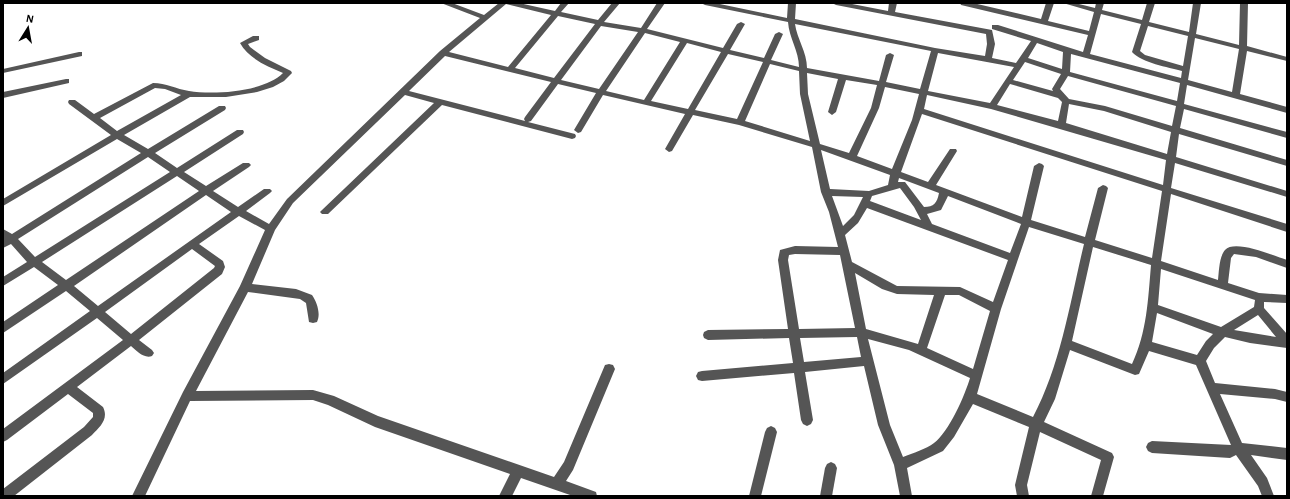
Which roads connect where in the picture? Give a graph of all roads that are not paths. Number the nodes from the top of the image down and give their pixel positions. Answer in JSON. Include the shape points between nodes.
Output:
{"nodes":[{"id":1,"x":444,"y":3,"type":"edge"},
{"id":2,"x":503,"y":3,"type":"edge"},
{"id":3,"x":510,"y":3,"type":"edge"},
{"id":4,"x":565,"y":3,"type":"edge"},
{"id":5,"x":616,"y":3,"type":"edge"},
{"id":6,"x":661,"y":3,"type":"edge"},
{"id":7,"x":705,"y":3,"type":"edge"},
{"id":8,"x":792,"y":3,"type":"edge"},
{"id":9,"x":836,"y":3,"type":"edge"},
{"id":10,"x":893,"y":3,"type":"edge"},
{"id":11,"x":964,"y":3,"type":"edge"},
{"id":12,"x":1050,"y":3,"type":"edge"},
{"id":13,"x":1067,"y":3,"type":"edge"},
{"id":14,"x":1151,"y":3,"type":"edge"},
{"id":15,"x":1196,"y":3,"type":"edge"},
{"id":16,"x":1244,"y":3,"type":"edge"},
{"id":17,"x":988,"y":6,"type":"edge"},
{"id":18,"x":1099,"y":7,"type":"edge"},
{"id":19,"x":556,"y":14,"type":"junction"},
{"id":20,"x":891,"y":14,"type":"junction"},
{"id":21,"x":486,"y":18,"type":"junction"},
{"id":22,"x":790,"y":20,"type":"junction"},
{"id":23,"x":1044,"y":22,"type":"junction"},
{"id":24,"x":599,"y":23,"type":"junction"},
{"id":25,"x":1145,"y":23,"type":"junction"},
{"id":26,"x":741,"y":24,"type":"dead end"},
{"id":27,"x":995,"y":27,"type":"dead end"},
{"id":28,"x":642,"y":30,"type":"junction"},
{"id":29,"x":779,"y":34,"type":"dead end"},
{"id":30,"x":1092,"y":34,"type":"junction"},
{"id":31,"x":1192,"y":35,"type":"junction"},
{"id":32,"x":256,"y":38,"type":"dead end"},
{"id":33,"x":1038,"y":40,"type":"junction"},
{"id":34,"x":684,"y":42,"type":"junction"},
{"id":35,"x":1243,"y":49,"type":"junction"},
{"id":36,"x":935,"y":50,"type":"junction"},
{"id":37,"x":1067,"y":51,"type":"junction"},
{"id":38,"x":725,"y":52,"type":"junction"},
{"id":39,"x":443,"y":53,"type":"junction"},
{"id":40,"x":79,"y":54,"type":"dead end"},
{"id":41,"x":890,"y":55,"type":"dead end"},
{"id":42,"x":1086,"y":55,"type":"junction"},
{"id":43,"x":988,"y":59,"type":"junction"},
{"id":44,"x":1023,"y":59,"type":"junction"},
{"id":45,"x":1287,"y":59,"type":"edge"},
{"id":46,"x":766,"y":61,"type":"junction"},
{"id":47,"x":1018,"y":66,"type":"junction"},
{"id":48,"x":510,"y":69,"type":"junction"},
{"id":49,"x":1185,"y":69,"type":"junction"},
{"id":50,"x":803,"y":70,"type":"junction"},
{"id":51,"x":3,"y":71,"type":"edge"},
{"id":52,"x":1066,"y":73,"type":"junction"},
{"id":53,"x":843,"y":77,"type":"junction"},
{"id":54,"x":556,"y":80,"type":"junction"},
{"id":55,"x":66,"y":81,"type":"dead end"},
{"id":56,"x":1008,"y":81,"type":"junction"},
{"id":57,"x":1184,"y":81,"type":"junction"},
{"id":58,"x":883,"y":84,"type":"junction"},
{"id":59,"x":404,"y":92,"type":"junction"},
{"id":60,"x":601,"y":92,"type":"junction"},
{"id":61,"x":923,"y":92,"type":"junction"},
{"id":62,"x":189,"y":94,"type":"junction"},
{"id":63,"x":3,"y":95,"type":"edge"},
{"id":64,"x":1236,"y":96,"type":"junction"},
{"id":65,"x":1063,"y":98,"type":"junction"},
{"id":66,"x":72,"y":102,"type":"dead end"},
{"id":67,"x":440,"y":102,"type":"junction"},
{"id":68,"x":646,"y":103,"type":"junction"},
{"id":69,"x":992,"y":106,"type":"junction"},
{"id":70,"x":1180,"y":106,"type":"junction"},
{"id":71,"x":222,"y":108,"type":"dead end"},
{"id":72,"x":919,"y":110,"type":"junction"},
{"id":73,"x":1287,"y":110,"type":"edge"},
{"id":74,"x":691,"y":112,"type":"junction"},
{"id":75,"x":832,"y":112,"type":"dead end"},
{"id":76,"x":94,"y":118,"type":"junction"},
{"id":77,"x":528,"y":119,"type":"dead end"},
{"id":78,"x":740,"y":122,"type":"junction"},
{"id":79,"x":1061,"y":125,"type":"junction"},
{"id":80,"x":1175,"y":130,"type":"junction"},
{"id":81,"x":240,"y":132,"type":"dead end"},
{"id":82,"x":118,"y":135,"type":"junction"},
{"id":83,"x":1287,"y":135,"type":"edge"},
{"id":84,"x":816,"y":145,"type":"junction"},
{"id":85,"x":669,"y":149,"type":"dead end"},
{"id":86,"x":953,"y":151,"type":"dead end"},
{"id":87,"x":148,"y":153,"type":"junction"},
{"id":88,"x":852,"y":157,"type":"junction"},
{"id":89,"x":1171,"y":158,"type":"junction"},
{"id":90,"x":1287,"y":164,"type":"edge"},
{"id":91,"x":246,"y":165,"type":"dead end"},
{"id":92,"x":1040,"y":166,"type":"dead end"},
{"id":93,"x":177,"y":172,"type":"junction"},
{"id":94,"x":895,"y":173,"type":"junction"},
{"id":95,"x":914,"y":180,"type":"junction"},
{"id":96,"x":902,"y":184,"type":"junction"},
{"id":97,"x":892,"y":186,"type":"junction"},
{"id":98,"x":930,"y":186,"type":"junction"},
{"id":99,"x":1103,"y":188,"type":"dead end"},
{"id":100,"x":206,"y":191,"type":"junction"},
{"id":101,"x":944,"y":191,"type":"junction"},
{"id":102,"x":1167,"y":191,"type":"junction"},
{"id":103,"x":267,"y":192,"type":"dead end"},
{"id":104,"x":826,"y":192,"type":"junction"},
{"id":105,"x":869,"y":194,"type":"junction"},
{"id":106,"x":1287,"y":194,"type":"edge"},
{"id":107,"x":3,"y":203,"type":"edge"},
{"id":108,"x":864,"y":203,"type":"junction"},
{"id":109,"x":921,"y":211,"type":"junction"},
{"id":110,"x":238,"y":212,"type":"junction"},
{"id":111,"x":324,"y":212,"type":"dead end"},
{"id":112,"x":1026,"y":222,"type":"junction"},
{"id":113,"x":929,"y":227,"type":"junction"},
{"id":114,"x":1287,"y":228,"type":"edge"},
{"id":115,"x":271,"y":229,"type":"junction"},
{"id":116,"x":840,"y":234,"type":"junction"},
{"id":117,"x":6,"y":239,"type":"edge"},
{"id":118,"x":1089,"y":242,"type":"junction"},
{"id":119,"x":192,"y":244,"type":"junction"},
{"id":120,"x":844,"y":251,"type":"junction"},
{"id":121,"x":1014,"y":258,"type":"junction"},
{"id":122,"x":34,"y":262,"type":"junction"},
{"id":123,"x":1156,"y":263,"type":"junction"},
{"id":124,"x":848,"y":264,"type":"junction"},
{"id":125,"x":1287,"y":264,"type":"edge"},
{"id":126,"x":3,"y":282,"type":"edge"},
{"id":127,"x":67,"y":286,"type":"junction"},
{"id":128,"x":1222,"y":286,"type":"junction"},
{"id":129,"x":245,"y":288,"type":"junction"},
{"id":130,"x":941,"y":290,"type":"junction"},
{"id":131,"x":1259,"y":297,"type":"junction"},
{"id":132,"x":1287,"y":299,"type":"edge"},
{"id":133,"x":1153,"y":307,"type":"junction"},
{"id":134,"x":996,"y":309,"type":"junction"},
{"id":135,"x":1259,"y":309,"type":"junction"},
{"id":136,"x":98,"y":311,"type":"junction"},
{"id":137,"x":313,"y":319,"type":"dead end"},
{"id":138,"x":3,"y":328,"type":"edge"},
{"id":139,"x":861,"y":332,"type":"junction"},
{"id":140,"x":1223,"y":332,"type":"junction"},
{"id":141,"x":794,"y":333,"type":"junction"},
{"id":142,"x":708,"y":335,"type":"dead end"},
{"id":143,"x":131,"y":340,"type":"junction"},
{"id":144,"x":1287,"y":342,"type":"edge"},
{"id":145,"x":1066,"y":343,"type":"junction"},
{"id":146,"x":1146,"y":345,"type":"junction"},
{"id":147,"x":921,"y":350,"type":"junction"},
{"id":148,"x":148,"y":353,"type":"dead end"},
{"id":149,"x":868,"y":361,"type":"junction"},
{"id":150,"x":1200,"y":361,"type":"junction"},
{"id":151,"x":799,"y":367,"type":"junction"},
{"id":152,"x":609,"y":369,"type":"dead end"},
{"id":153,"x":975,"y":375,"type":"junction"},
{"id":154,"x":702,"y":376,"type":"dead end"},
{"id":155,"x":3,"y":379,"type":"edge"},
{"id":156,"x":68,"y":387,"type":"junction"},
{"id":157,"x":1212,"y":388,"type":"junction"},
{"id":158,"x":187,"y":396,"type":"junction"},
{"id":159,"x":970,"y":397,"type":"junction"},
{"id":160,"x":1287,"y":397,"type":"edge"},
{"id":161,"x":807,"y":420,"type":"dead end"},
{"id":162,"x":1036,"y":424,"type":"junction"},
{"id":163,"x":771,"y":432,"type":"dead end"},
{"id":164,"x":3,"y":436,"type":"edge"},
{"id":165,"x":1152,"y":447,"type":"dead end"},
{"id":166,"x":1238,"y":448,"type":"junction"},
{"id":167,"x":1287,"y":454,"type":"edge"},
{"id":168,"x":900,"y":465,"type":"junction"},
{"id":169,"x":831,"y":468,"type":"dead end"},
{"id":170,"x":518,"y":471,"type":"junction"},
{"id":171,"x":557,"y":484,"type":"junction"},
{"id":172,"x":4,"y":496,"type":"edge"},
{"id":173,"x":138,"y":496,"type":"edge"},
{"id":174,"x":506,"y":496,"type":"edge"},
{"id":175,"x":591,"y":496,"type":"edge"},
{"id":176,"x":755,"y":496,"type":"edge"},
{"id":177,"x":826,"y":496,"type":"edge"},
{"id":178,"x":906,"y":496,"type":"edge"},
{"id":179,"x":1023,"y":496,"type":"edge"},
{"id":180,"x":1097,"y":496,"type":"edge"},
{"id":181,"x":1268,"y":496,"type":"edge"}],
"edges":[{"from":1,"to":21,"type":"street"},
{"from":2,"to":21,"type":"street"},
{"from":3,"to":19,"type":"street"},
{"from":4,"to":19,"type":"street"},
{"from":5,"to":24,"type":"street"},
{"from":6,"to":28,"type":"street"},
{"from":7,"to":22,"type":"street"},
{"from":8,"to":22,"type":"street"},
{"from":9,"to":20,"type":"street"},
{"from":10,"to":20,"type":"street"},
{"from":11,"to":17,"type":"street"},
{"from":12,"to":23,"type":"street"},
{"from":13,"to":18,"type":"street"},
{"from":14,"to":25,"type":"street"},
{"from":15,"to":31,"type":"street"},
{"from":16,"to":35,"type":"street"},
{"from":17,"to":23,"type":"street"},
{"from":18,"to":25,"type":"street"},
{"from":18,"to":30,"type":"street"},
{"from":19,"to":24,"type":"street"},
{"from":19,"to":48,"type":"street"},
{"from":20,"to":43,"type":"street","via":[[989,32],[991,44]]},
{"from":21,"to":39,"type":"street"},
{"from":22,"to":36,"type":"street"},
{"from":22,"to":50,"type":"street","via":[[803,59]]},
{"from":23,"to":30,"type":"street"},
{"from":24,"to":28,"type":"street"},
{"from":24,"to":54,"type":"street"},
{"from":25,"to":31,"type":"street"},
{"from":25,"to":49,"type":"street","via":[[1136,52],[1142,57]]},
{"from":26,"to":38,"type":"street"},
{"from":27,"to":33,"type":"street"},
{"from":28,"to":34,"type":"street"},
{"from":28,"to":60,"type":"street"},
{"from":29,"to":46,"type":"street"},
{"from":30,"to":42,"type":"street"},
{"from":31,"to":35,"type":"street"},
{"from":31,"to":49,"type":"street"},
{"from":32,"to":62,"type":"street","via":[[244,43],[245,45],[254,55],[287,72],[285,78],[253,91],[203,96]]},
{"from":33,"to":37,"type":"street"},
{"from":33,"to":44,"type":"street"},
{"from":34,"to":38,"type":"street"},
{"from":34,"to":68,"type":"street"},
{"from":35,"to":45,"type":"street"},
{"from":35,"to":64,"type":"street"},
{"from":36,"to":43,"type":"street"},
{"from":36,"to":61,"type":"street"},
{"from":37,"to":42,"type":"street"},
{"from":37,"to":52,"type":"street"},
{"from":38,"to":46,"type":"street"},
{"from":38,"to":74,"type":"street"},
{"from":39,"to":48,"type":"street"},
{"from":39,"to":59,"type":"street"},
{"from":40,"to":51,"type":"street"},
{"from":41,"to":58,"type":"street"},
{"from":42,"to":57,"type":"street"},
{"from":43,"to":47,"type":"street"},
{"from":44,"to":47,"type":"street"},
{"from":44,"to":52,"type":"street"},
{"from":46,"to":50,"type":"street"},
{"from":46,"to":78,"type":"street"},
{"from":47,"to":56,"type":"street"},
{"from":48,"to":54,"type":"street"},
{"from":49,"to":57,"type":"street"},
{"from":50,"to":53,"type":"street"},
{"from":50,"to":84,"type":"street","via":[[804,94]]},
{"from":52,"to":65,"type":"street","via":[[1057,85],[1057,92]]},
{"from":52,"to":70,"type":"street"},
{"from":53,"to":58,"type":"street"},
{"from":53,"to":75,"type":"street"},
{"from":54,"to":60,"type":"street"},
{"from":54,"to":77,"type":"street"},
{"from":55,"to":63,"type":"street"},
{"from":56,"to":65,"type":"street"},
{"from":56,"to":69,"type":"street"},
{"from":57,"to":64,"type":"street"},
{"from":57,"to":70,"type":"street"},
{"from":58,"to":61,"type":"street"},
{"from":58,"to":88,"type":"street","via":[[875,108]]},
{"from":59,"to":67,"type":"street"},
{"from":59,"to":115,"type":"street","via":[[290,201]]},
{"from":60,"to":67,"type":"street","via":[[575,133]]},
{"from":60,"to":68,"type":"street"},
{"from":61,"to":69,"type":"street"},
{"from":61,"to":72,"type":"street"},
{"from":62,"to":76,"type":"street","via":[[163,86],[153,86]]},
{"from":62,"to":82,"type":"street"},
{"from":64,"to":73,"type":"street"},
{"from":65,"to":79,"type":"street"},
{"from":65,"to":80,"type":"street"},
{"from":66,"to":76,"type":"street"},
{"from":67,"to":111,"type":"street"},
{"from":68,"to":74,"type":"street"},
{"from":69,"to":79,"type":"street"},
{"from":70,"to":80,"type":"street"},
{"from":70,"to":83,"type":"street"},
{"from":71,"to":87,"type":"street"},
{"from":72,"to":94,"type":"street"},
{"from":72,"to":102,"type":"street"},
{"from":74,"to":78,"type":"street"},
{"from":74,"to":85,"type":"street"},
{"from":76,"to":82,"type":"street"},
{"from":78,"to":84,"type":"street"},
{"from":79,"to":89,"type":"street"},
{"from":80,"to":89,"type":"street"},
{"from":80,"to":90,"type":"street"},
{"from":81,"to":93,"type":"street"},
{"from":82,"to":87,"type":"street"},
{"from":82,"to":107,"type":"street"},
{"from":84,"to":88,"type":"street"},
{"from":84,"to":104,"type":"street"},
{"from":86,"to":98,"type":"street"},
{"from":87,"to":93,"type":"street"},
{"from":87,"to":117,"type":"street"},
{"from":88,"to":94,"type":"street"},
{"from":89,"to":102,"type":"street"},
{"from":89,"to":106,"type":"street"},
{"from":91,"to":100,"type":"street"},
{"from":92,"to":112,"type":"street"},
{"from":93,"to":100,"type":"street"},
{"from":93,"to":122,"type":"street"},
{"from":94,"to":95,"type":"street"},
{"from":94,"to":97,"type":"street"},
{"from":95,"to":96,"type":"street"},
{"from":95,"to":98,"type":"street"},
{"from":96,"to":97,"type":"street"},
{"from":96,"to":109,"type":"street"},
{"from":97,"to":105,"type":"street"},
{"from":98,"to":101,"type":"street"},
{"from":99,"to":118,"type":"street"},
{"from":100,"to":110,"type":"street"},
{"from":100,"to":127,"type":"street"},
{"from":101,"to":109,"type":"street","via":[[939,207],[934,211]]},
{"from":101,"to":112,"type":"street"},
{"from":102,"to":114,"type":"street"},
{"from":102,"to":123,"type":"street"},
{"from":103,"to":110,"type":"street"},
{"from":104,"to":105,"type":"street"},
{"from":104,"to":116,"type":"street"},
{"from":105,"to":108,"type":"street"},
{"from":108,"to":113,"type":"street"},
{"from":108,"to":116,"type":"street","via":[[852,226]]},
{"from":109,"to":113,"type":"street"},
{"from":110,"to":115,"type":"street"},
{"from":110,"to":119,"type":"street"},
{"from":112,"to":118,"type":"street"},
{"from":112,"to":121,"type":"street"},
{"from":113,"to":121,"type":"street"},
{"from":115,"to":129,"type":"street"},
{"from":116,"to":120,"type":"street"},
{"from":117,"to":122,"type":"street"},
{"from":118,"to":123,"type":"street"},
{"from":118,"to":145,"type":"street"},
{"from":119,"to":136,"type":"street"},
{"from":119,"to":143,"type":"street","via":[[219,264],[220,268]]},
{"from":120,"to":124,"type":"street"},
{"from":120,"to":141,"type":"street","via":[[796,250],[784,253]]},
{"from":121,"to":134,"type":"street"},
{"from":122,"to":126,"type":"street"},
{"from":122,"to":127,"type":"street"},
{"from":123,"to":128,"type":"street"},
{"from":123,"to":133,"type":"street"},
{"from":124,"to":130,"type":"street","via":[[897,290]]},
{"from":124,"to":139,"type":"street"},
{"from":125,"to":128,"type":"street","via":[[1250,252],[1231,249],[1227,253]]},
{"from":127,"to":136,"type":"street"},
{"from":127,"to":138,"type":"street"},
{"from":128,"to":131,"type":"street"},
{"from":129,"to":137,"type":"street","via":[[302,294],[308,298],[313,309]]},
{"from":129,"to":158,"type":"street"},
{"from":130,"to":134,"type":"street","via":[[960,291]]},
{"from":130,"to":147,"type":"street"},
{"from":131,"to":132,"type":"street"},
{"from":131,"to":135,"type":"street"},
{"from":133,"to":140,"type":"street"},
{"from":133,"to":146,"type":"street"},
{"from":134,"to":153,"type":"street"},
{"from":135,"to":140,"type":"street"},
{"from":135,"to":144,"type":"street"},
{"from":136,"to":143,"type":"street"},
{"from":136,"to":155,"type":"street"},
{"from":139,"to":141,"type":"street"},
{"from":139,"to":147,"type":"street"},
{"from":139,"to":149,"type":"street"},
{"from":140,"to":144,"type":"street","via":[[1254,339]]},
{"from":140,"to":150,"type":"street","via":[[1203,351]]},
{"from":141,"to":142,"type":"street"},
{"from":141,"to":151,"type":"street"},
{"from":143,"to":148,"type":"street"},
{"from":143,"to":156,"type":"street"},
{"from":145,"to":146,"type":"street","via":[[1135,370]]},
{"from":145,"to":162,"type":"street","via":[[1051,393]]},
{"from":146,"to":150,"type":"street"},
{"from":147,"to":153,"type":"street"},
{"from":149,"to":151,"type":"street"},
{"from":149,"to":168,"type":"street","via":[[884,425]]},
{"from":150,"to":157,"type":"street"},
{"from":151,"to":154,"type":"street"},
{"from":151,"to":161,"type":"street"},
{"from":152,"to":171,"type":"street","via":[[569,466]]},
{"from":153,"to":159,"type":"street"},
{"from":156,"to":164,"type":"street"},
{"from":156,"to":172,"type":"street","via":[[99,411],[99,419],[88,431]]},
{"from":157,"to":160,"type":"street"},
{"from":157,"to":166,"type":"street"},
{"from":158,"to":170,"type":"street","via":[[313,395],[330,400],[375,422]]},
{"from":158,"to":173,"type":"street"},
{"from":159,"to":162,"type":"street"},
{"from":159,"to":168,"type":"street","via":[[939,447]]},
{"from":162,"to":179,"type":"street","via":[[1021,486]]},
{"from":162,"to":180,"type":"street","via":[[1108,456]]},
{"from":163,"to":176,"type":"street"},
{"from":165,"to":166,"type":"street","via":[[1230,452]]},
{"from":166,"to":167,"type":"street"},
{"from":166,"to":181,"type":"street","via":[[1263,482]]},
{"from":168,"to":178,"type":"street"},
{"from":169,"to":177,"type":"street"},
{"from":170,"to":171,"type":"street"},
{"from":170,"to":174,"type":"street"},
{"from":171,"to":175,"type":"street"}]}
